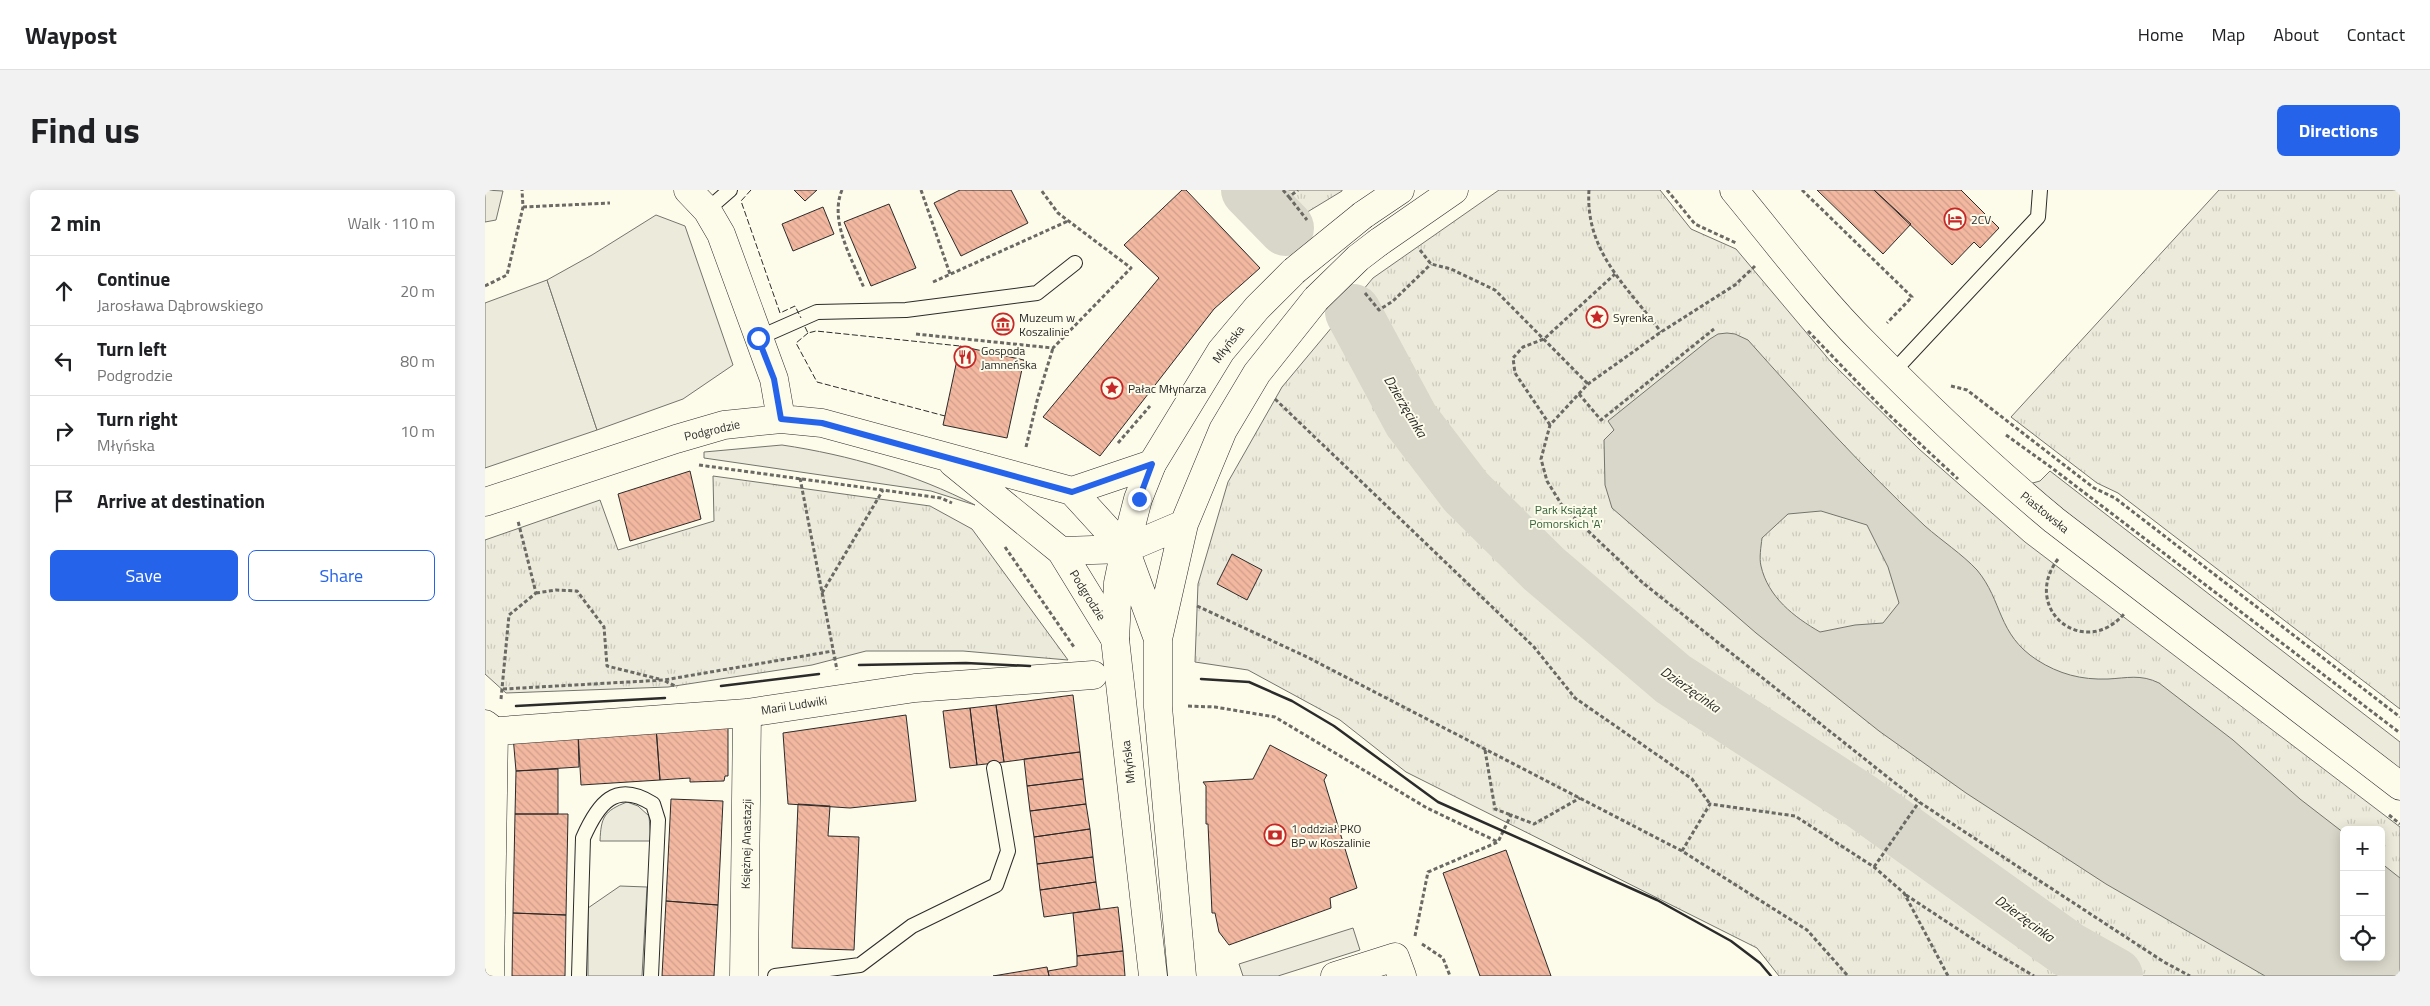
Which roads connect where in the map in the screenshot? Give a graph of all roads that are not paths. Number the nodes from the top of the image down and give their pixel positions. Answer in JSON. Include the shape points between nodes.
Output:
{"nodes":[{"id":1,"x":687,"y":190,"type":"edge"},
{"id":2,"x":729,"y":190,"type":"edge"},
{"id":3,"x":1400,"y":190,"type":"edge"},
{"id":4,"x":1454,"y":190,"type":"edge"},
{"id":5,"x":1734,"y":190,"type":"edge"},
{"id":6,"x":2040,"y":190,"type":"edge"},
{"id":7,"x":707,"y":210,"type":"junction"},
{"id":8,"x":1075,"y":263,"type":"dead end"},
{"id":9,"x":758,"y":338,"type":"junction"},
{"id":10,"x":1901,"y":363,"type":"junction"},
{"id":11,"x":781,"y":419,"type":"junction"},
{"id":12,"x":945,"y":455,"type":"junction"},
{"id":13,"x":1152,"y":464,"type":"junction"},
{"id":14,"x":1072,"y":492,"type":"junction"},
{"id":15,"x":485,"y":502,"type":"edge"},
{"id":16,"x":1183,"y":524,"type":"junction"},
{"id":17,"x":1125,"y":549,"type":"junction"},
{"id":18,"x":1061,"y":551,"type":"junction"},
{"id":19,"x":1115,"y":639,"type":"junction"},
{"id":20,"x":1158,"y":639,"type":"junction"},
{"id":21,"x":1093,"y":675,"type":"road end"},
{"id":22,"x":747,"y":713,"type":"junction"},
{"id":23,"x":488,"y":729,"type":"edge"},
{"id":24,"x":994,"y":768,"type":"dead end"},
{"id":25,"x":2400,"y":786,"type":"edge"},
{"id":26,"x":490,"y":976,"type":"edge"},
{"id":27,"x":579,"y":976,"type":"edge"},
{"id":28,"x":651,"y":976,"type":"edge"},
{"id":29,"x":744,"y":976,"type":"edge"},
{"id":30,"x":775,"y":976,"type":"edge"},
{"id":31,"x":1153,"y":976,"type":"edge"},
{"id":32,"x":1182,"y":976,"type":"edge"},
{"id":33,"x":1335,"y":976,"type":"edge"},
{"id":34,"x":1402,"y":976,"type":"edge"}],
"edges":[{"from":1,"to":7,"type":"street"},
{"from":2,"to":7,"type":"lane"},
{"from":3,"to":13,"type":"street","name":"Młyńska","bridge":true,"via":[[1363,215],[1294,272],[1257,308],[1221,351]]},
{"from":4,"to":16,"type":"street","bridge":true,"via":[[1379,242],[1315,299],[1257,373],[1228,422]]},
{"from":5,"to":10,"type":"street","name":"Piastowska","via":[[1840,317]]},
{"from":6,"to":10,"type":"lane","via":[[2038,217]]},
{"from":7,"to":9,"type":"street","via":[[721,234]]},
{"from":8,"to":9,"type":"lane","via":[[1037,293],[906,310],[817,312]]},
{"from":9,"to":11,"type":"street","via":[[774,379]]},
{"from":10,"to":25,"type":"street","name":"Piastowska","via":[[2004,477],[2054,520]]},
{"from":11,"to":12,"type":"street","name":"Podgrodzie","via":[[822,423]]},
{"from":11,"to":15,"type":"street","name":"Podgrodzie","via":[[724,425]]},
{"from":12,"to":14,"type":"street","name":"Podgrodzie"},
{"from":12,"to":18,"type":"street","name":"Podgrodzie"},
{"from":13,"to":14,"type":"street"},
{"from":13,"to":17,"type":"street","name":"Młyńska"},
{"from":14,"to":17,"type":"street"},
{"from":16,"to":17,"type":"street"},
{"from":16,"to":20,"type":"street"},
{"from":17,"to":18,"type":"street","name":"Podgrodzie"},
{"from":17,"to":19,"type":"street","name":"Młyńska","via":[[1118,583]]},
{"from":17,"to":20,"type":"street"},
{"from":18,"to":19,"type":"street","name":"Podgrodzie"},
{"from":19,"to":31,"type":"street","name":"Młyńska"},
{"from":20,"to":32,"type":"street","via":[[1158,707]]},
{"from":21,"to":22,"type":"street","name":"Marii Ludwiki","via":[[915,688]]},
{"from":22,"to":23,"type":"street","name":"Marii Ludwiki"},
{"from":22,"to":29,"type":"street","name":"Księżnej Anastazji"},
{"from":23,"to":26,"type":"street"},
{"from":24,"to":30,"type":"lane","via":[[1008,851],[996,885],[912,926],[860,965]]},
{"from":27,"to":28,"type":"lane","via":[[583,838],[592,818],[606,801],[620,794],[639,795],[653,804],[658,820]]},
{"from":33,"to":34,"type":"street","via":[[1395,957]]}]}
